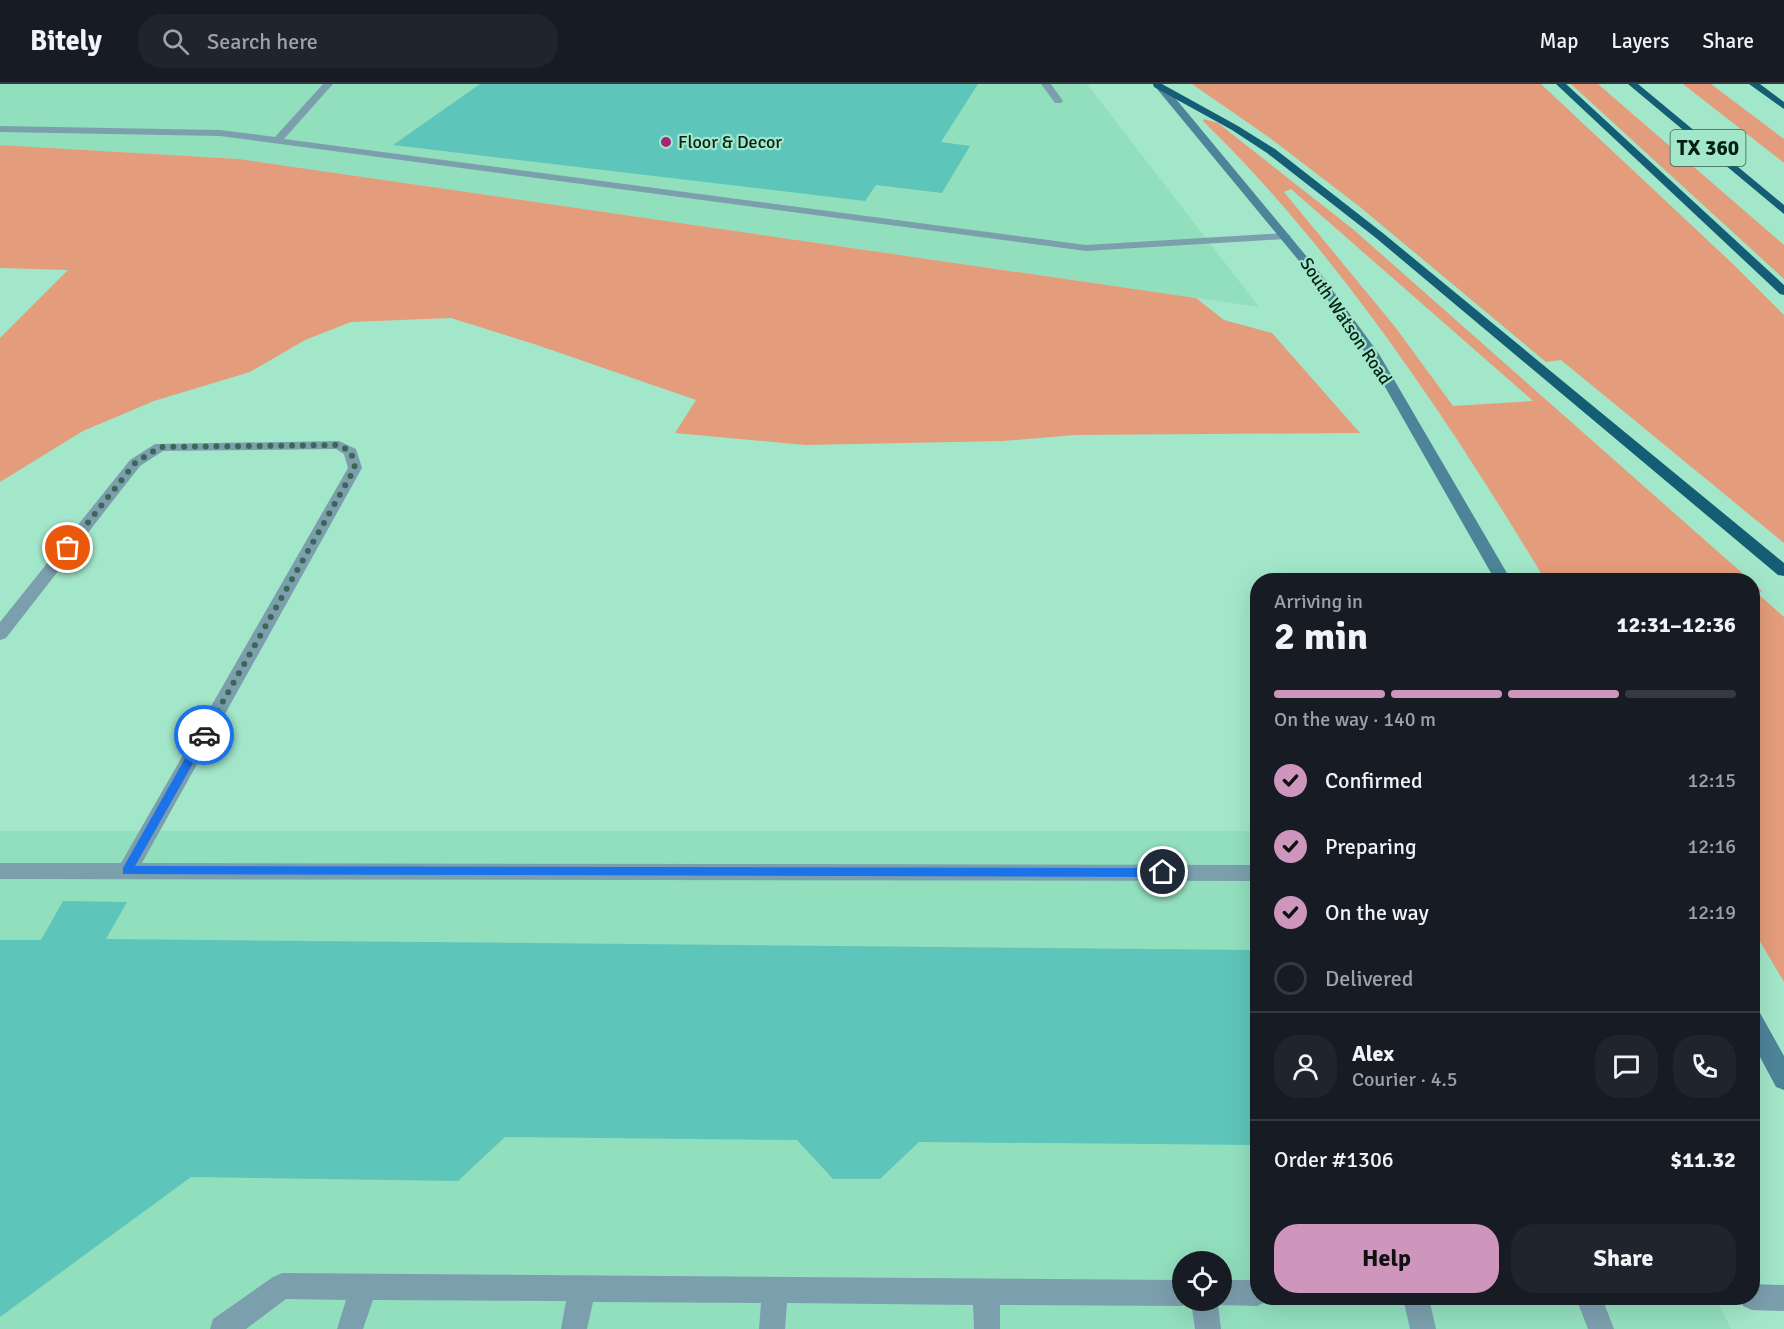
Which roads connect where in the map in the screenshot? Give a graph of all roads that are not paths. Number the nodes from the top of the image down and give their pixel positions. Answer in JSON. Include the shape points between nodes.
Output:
{"nodes":[{"id":1,"x":328,"y":84,"type":"edge"},
{"id":2,"x":1046,"y":84,"type":"edge"},
{"id":3,"x":1561,"y":84,"type":"edge"},
{"id":4,"x":1633,"y":84,"type":"edge"},
{"id":5,"x":1754,"y":84,"type":"edge"},
{"id":6,"x":1157,"y":85,"type":"edge"},
{"id":7,"x":1058,"y":101,"type":"dead end"},
{"id":8,"x":1784,"y":106,"type":"edge"},
{"id":9,"x":0,"y":129,"type":"edge"},
{"id":10,"x":276,"y":142,"type":"junction"},
{"id":11,"x":1784,"y":211,"type":"edge"},
{"id":12,"x":1285,"y":236,"type":"junction"},
{"id":13,"x":1784,"y":291,"type":"edge"},
{"id":14,"x":1778,"y":567,"type":"edge"},
{"id":15,"x":1499,"y":573,"type":"edge"},
{"id":16,"x":0,"y":634,"type":"edge"},
{"id":17,"x":0,"y":871,"type":"edge"},
{"id":18,"x":127,"y":871,"type":"junction"},
{"id":19,"x":1250,"y":873,"type":"edge"},
{"id":20,"x":1760,"y":1035,"type":"edge"},
{"id":21,"x":1784,"y":1079,"type":"edge"},
{"id":22,"x":364,"y":1286,"type":"junction"},
{"id":23,"x":582,"y":1287,"type":"junction"},
{"id":24,"x":775,"y":1290,"type":"junction"},
{"id":25,"x":986,"y":1291,"type":"junction"},
{"id":26,"x":1172,"y":1293,"type":"edge"},
{"id":27,"x":1232,"y":1293,"type":"edge"},
{"id":28,"x":1250,"y":1293,"type":"edge"},
{"id":29,"x":1760,"y":1297,"type":"edge"},
{"id":30,"x":1784,"y":1298,"type":"edge"},
{"id":31,"x":1418,"y":1305,"type":"edge"},
{"id":32,"x":1592,"y":1305,"type":"edge"},
{"id":33,"x":1206,"y":1311,"type":"edge"},
{"id":34,"x":223,"y":1329,"type":"edge"},
{"id":35,"x":350,"y":1329,"type":"edge"},
{"id":36,"x":574,"y":1329,"type":"edge"},
{"id":37,"x":772,"y":1329,"type":"edge"},
{"id":38,"x":987,"y":1329,"type":"edge"},
{"id":39,"x":1208,"y":1329,"type":"edge"},
{"id":40,"x":1423,"y":1329,"type":"edge"},
{"id":41,"x":1601,"y":1329,"type":"edge"}],
"edges":[{"from":1,"to":10,"type":"lane"},
{"from":2,"to":7,"type":"lane"},
{"from":3,"to":13,"type":"highway"},
{"from":4,"to":11,"type":"highway","number":"TX 360"},
{"from":5,"to":8,"type":"highway"},
{"from":6,"to":12,"type":"main road","name":"South Watson Road"},
{"from":6,"to":14,"type":"highway","via":[[1235,128],[1289,165]]},
{"from":9,"to":10,"type":"lane","via":[[220,133]]},
{"from":10,"to":12,"type":"lane","via":[[1086,248]]},
{"from":12,"to":15,"type":"main road","name":"South Watson Road","via":[[1374,357]]},
{"from":16,"to":18,"type":"lane","via":[[135,463],[160,447],[339,445],[351,452],[355,468]]},
{"from":17,"to":18,"type":"lane"},
{"from":18,"to":19,"type":"lane"},
{"from":20,"to":21,"type":"main road"},
{"from":22,"to":23,"type":"lane"},
{"from":22,"to":34,"type":"lane","via":[[282,1286]]},
{"from":22,"to":35,"type":"lane"},
{"from":23,"to":24,"type":"lane"},
{"from":23,"to":36,"type":"lane"},
{"from":24,"to":25,"type":"lane"},
{"from":24,"to":37,"type":"lane"},
{"from":25,"to":26,"type":"lane"},
{"from":25,"to":38,"type":"lane"},
{"from":27,"to":28,"type":"lane"},
{"from":29,"to":30,"type":"lane"},
{"from":31,"to":40,"type":"lane"},
{"from":32,"to":41,"type":"lane"},
{"from":33,"to":39,"type":"lane"}]}
